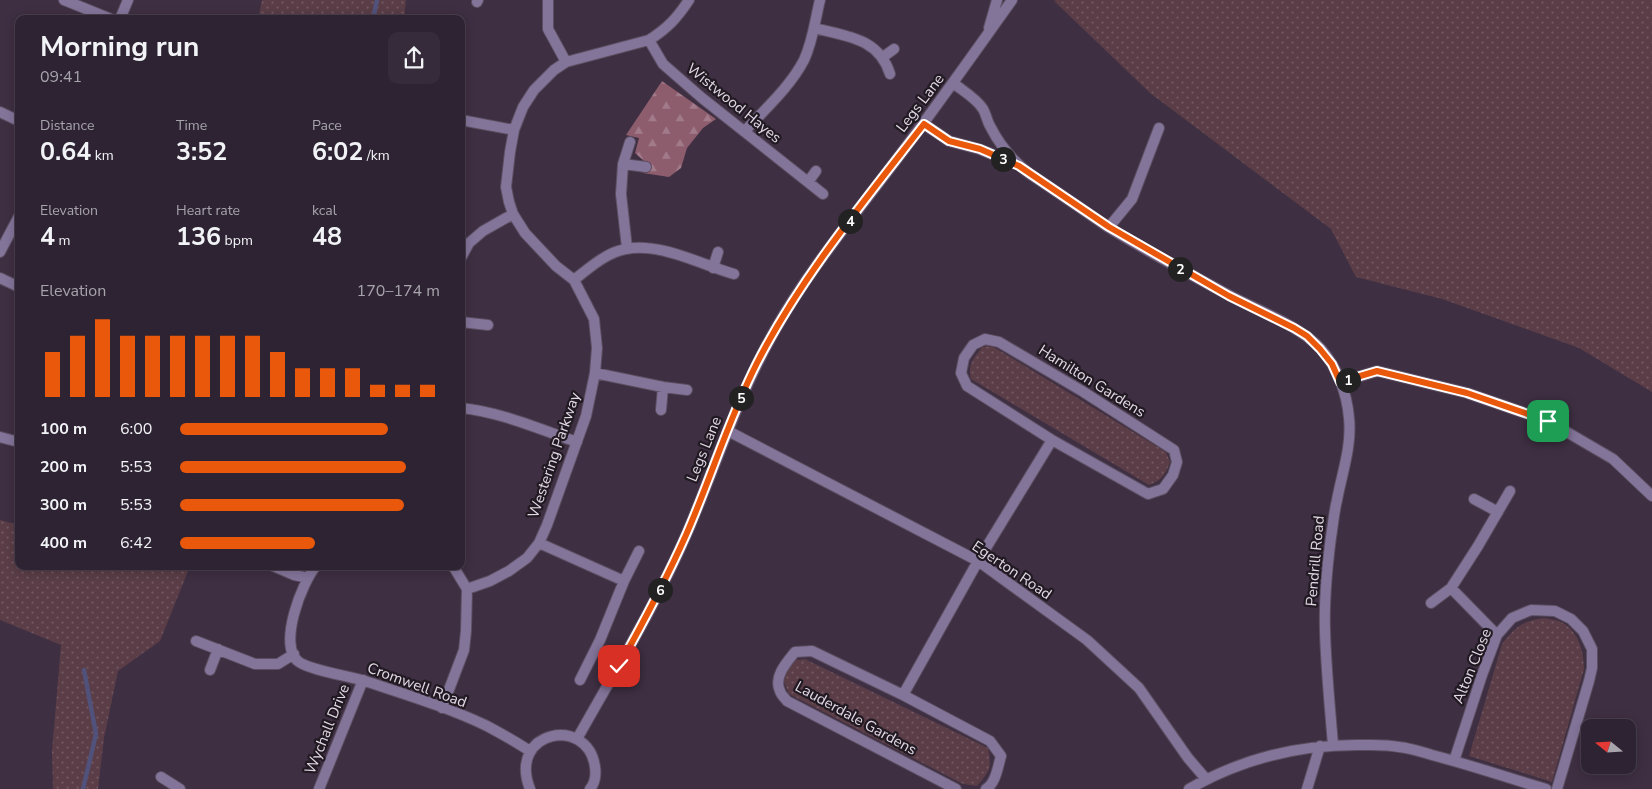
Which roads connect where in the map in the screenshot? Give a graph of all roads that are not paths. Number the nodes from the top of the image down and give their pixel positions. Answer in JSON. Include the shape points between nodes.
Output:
{"nodes":[{"id":1,"x":64,"y":0,"type":"edge"},
{"id":2,"x":128,"y":0,"type":"edge"},
{"id":3,"x":548,"y":0,"type":"edge"},
{"id":4,"x":688,"y":0,"type":"edge"},
{"id":5,"x":820,"y":0,"type":"edge"},
{"id":6,"x":997,"y":0,"type":"edge"},
{"id":7,"x":1012,"y":0,"type":"edge"},
{"id":8,"x":101,"y":15,"type":"edge"},
{"id":9,"x":122,"y":15,"type":"edge"},
{"id":10,"x":814,"y":28,"type":"junction"},
{"id":11,"x":986,"y":36,"type":"junction"},
{"id":12,"x":649,"y":40,"type":"junction"},
{"id":13,"x":894,"y":49,"type":"dead end"},
{"id":14,"x":883,"y":57,"type":"junction"},
{"id":15,"x":566,"y":62,"type":"junction"},
{"id":16,"x":890,"y":74,"type":"dead end"},
{"id":17,"x":954,"y":83,"type":"junction"},
{"id":18,"x":0,"y":112,"type":"edge"},
{"id":19,"x":15,"y":119,"type":"edge"},
{"id":20,"x":465,"y":121,"type":"edge"},
{"id":21,"x":924,"y":124,"type":"junction"},
{"id":22,"x":1159,"y":128,"type":"dead end"},
{"id":23,"x":514,"y":130,"type":"junction"},
{"id":24,"x":745,"y":131,"type":"junction"},
{"id":25,"x":630,"y":142,"type":"dead end"},
{"id":26,"x":623,"y":164,"type":"junction"},
{"id":27,"x":1019,"y":166,"type":"junction"},
{"id":28,"x":646,"y":167,"type":"dead end"},
{"id":29,"x":816,"y":171,"type":"dead end"},
{"id":30,"x":808,"y":182,"type":"junction"},
{"id":31,"x":823,"y":194,"type":"dead end"},
{"id":32,"x":514,"y":214,"type":"junction"},
{"id":33,"x":15,"y":224,"type":"edge"},
{"id":34,"x":1109,"y":227,"type":"junction"},
{"id":35,"x":627,"y":248,"type":"junction"},
{"id":36,"x":465,"y":251,"type":"edge"},
{"id":37,"x":0,"y":252,"type":"edge"},
{"id":38,"x":718,"y":252,"type":"dead end"},
{"id":39,"x":713,"y":268,"type":"junction"},
{"id":40,"x":734,"y":274,"type":"dead end"},
{"id":41,"x":0,"y":278,"type":"edge"},
{"id":42,"x":574,"y":280,"type":"junction"},
{"id":43,"x":15,"y":285,"type":"edge"},
{"id":44,"x":465,"y":322,"type":"edge"},
{"id":45,"x":488,"y":325,"type":"dead end"},
{"id":46,"x":595,"y":373,"type":"junction"},
{"id":47,"x":1340,"y":382,"type":"junction"},
{"id":48,"x":663,"y":387,"type":"junction"},
{"id":49,"x":687,"y":390,"type":"dead end"},
{"id":50,"x":465,"y":409,"type":"edge"},
{"id":51,"x":662,"y":410,"type":"dead end"},
{"id":52,"x":728,"y":431,"type":"junction"},
{"id":53,"x":0,"y":437,"type":"edge"},
{"id":54,"x":1052,"y":440,"type":"junction"},
{"id":55,"x":15,"y":441,"type":"dead end"},
{"id":56,"x":577,"y":442,"type":"junction"},
{"id":57,"x":1510,"y":491,"type":"dead end"},
{"id":58,"x":1652,"y":496,"type":"edge"},
{"id":59,"x":1474,"y":499,"type":"dead end"},
{"id":60,"x":1498,"y":512,"type":"junction"},
{"id":61,"x":539,"y":543,"type":"junction"},
{"id":62,"x":639,"y":551,"type":"dead end"},
{"id":63,"x":978,"y":561,"type":"junction"},
{"id":64,"x":282,"y":570,"type":"edge"},
{"id":65,"x":313,"y":570,"type":"edge"},
{"id":66,"x":455,"y":570,"type":"edge"},
{"id":67,"x":308,"y":578,"type":"junction"},
{"id":68,"x":624,"y":581,"type":"junction"},
{"id":69,"x":1451,"y":588,"type":"junction"},
{"id":70,"x":466,"y":589,"type":"junction"},
{"id":71,"x":1431,"y":603,"type":"dead end"},
{"id":72,"x":1497,"y":636,"type":"junction"},
{"id":73,"x":196,"y":641,"type":"dead end"},
{"id":74,"x":218,"y":649,"type":"junction"},
{"id":75,"x":292,"y":651,"type":"junction"},
{"id":76,"x":210,"y":670,"type":"dead end"},
{"id":77,"x":363,"y":680,"type":"junction"},
{"id":78,"x":580,"y":680,"type":"dead end"},
{"id":79,"x":903,"y":695,"type":"junction"},
{"id":80,"x":442,"y":708,"type":"junction"},
{"id":81,"x":577,"y":739,"type":"junction"},
{"id":82,"x":1332,"y":745,"type":"junction"},
{"id":83,"x":1320,"y":746,"type":"junction"},
{"id":84,"x":530,"y":751,"type":"junction"},
{"id":85,"x":1454,"y":761,"type":"junction"},
{"id":86,"x":161,"y":777,"type":"dead end"},
{"id":87,"x":1206,"y":780,"type":"junction"},
{"id":88,"x":594,"y":788,"type":"edge"},
{"id":89,"x":180,"y":789,"type":"edge"},
{"id":90,"x":319,"y":789,"type":"edge"},
{"id":91,"x":530,"y":789,"type":"edge"},
{"id":92,"x":956,"y":789,"type":"edge"},
{"id":93,"x":986,"y":789,"type":"edge"},
{"id":94,"x":1189,"y":789,"type":"edge"},
{"id":95,"x":1308,"y":789,"type":"edge"},
{"id":96,"x":1546,"y":789,"type":"edge"},
{"id":97,"x":1557,"y":789,"type":"edge"}],
"edges":[{"from":1,"to":8,"type":"street"},
{"from":2,"to":9,"type":"street"},
{"from":3,"to":15,"type":"street","via":[[548,29]]},
{"from":4,"to":12,"type":"street","name":"Westering Parkway","via":[[678,17]]},
{"from":5,"to":10,"type":"street"},
{"from":6,"to":11,"type":"street","name":"Legs Lane"},
{"from":7,"to":11,"type":"street","name":"Legs Lane"},
{"from":10,"to":14,"type":"street","via":[[860,40]]},
{"from":10,"to":24,"type":"street","via":[[804,60],[790,82]]},
{"from":11,"to":17,"type":"street","name":"Legs Lane"},
{"from":12,"to":15,"type":"street","name":"Westering Parkway"},
{"from":12,"to":24,"type":"street","name":"Wistwood Hayes","via":[[663,64]]},
{"from":13,"to":14,"type":"street"},
{"from":14,"to":16,"type":"street"},
{"from":15,"to":23,"type":"street","name":"Westering Parkway","via":[[534,90]]},
{"from":17,"to":21,"type":"street","name":"Legs Lane"},
{"from":17,"to":27,"type":"street","via":[[983,109],[991,128]]},
{"from":18,"to":19,"type":"street"},
{"from":20,"to":23,"type":"street"},
{"from":21,"to":27,"type":"street","via":[[949,141],[980,149]]},
{"from":21,"to":52,"type":"street","name":"Legs Lane","via":[[796,296],[757,363]]},
{"from":22,"to":34,"type":"street","via":[[1132,199]]},
{"from":23,"to":32,"type":"street","name":"Westering Parkway","via":[[506,187]]},
{"from":24,"to":30,"type":"street","name":"Wistwood Hayes"},
{"from":25,"to":26,"type":"street"},
{"from":26,"to":28,"type":"street"},
{"from":26,"to":35,"type":"street","via":[[621,194]]},
{"from":27,"to":34,"type":"street","name":"Pendrill Road"},
{"from":29,"to":30,"type":"street"},
{"from":30,"to":31,"type":"street","name":"Wistwood Hayes"},
{"from":32,"to":36,"type":"street","via":[[483,231]]},
{"from":32,"to":42,"type":"street","name":"Westering Parkway","via":[[525,233]]},
{"from":33,"to":37,"type":"street"},
{"from":34,"to":47,"type":"street","name":"Pendrill Road","via":[[1229,296],[1307,336],[1332,364]]},
{"from":35,"to":39,"type":"street","via":[[662,251]]},
{"from":35,"to":42,"type":"street","via":[[608,256]]},
{"from":38,"to":39,"type":"street"},
{"from":39,"to":40,"type":"street"},
{"from":41,"to":43,"type":"street"},
{"from":42,"to":46,"type":"street","name":"Westering Parkway","via":[[594,319]]},
{"from":44,"to":45,"type":"street"},
{"from":46,"to":48,"type":"street"},
{"from":46,"to":56,"type":"street","name":"Westering Parkway"},
{"from":47,"to":58,"type":"street","via":[[1377,371],[1467,393],[1548,421],[1612,459]]},
{"from":47,"to":82,"type":"street","name":"Pendrill Road","via":[[1346,399],[1350,432],[1331,538],[1325,630]]},
{"from":48,"to":49,"type":"street"},
{"from":48,"to":51,"type":"street"},
{"from":50,"to":56,"type":"street","via":[[487,412]]},
{"from":52,"to":63,"type":"street","name":"Egerton Road"},
{"from":52,"to":81,"type":"street","name":"Legs Lane","via":[[650,611]]},
{"from":53,"to":55,"type":"street"},
{"from":54,"to":54,"type":"street","name":"Hamilton Gardens","via":[[967,386],[961,373],[964,358],[973,345],[985,339],[999,342],[1174,450],[1177,462],[1163,489],[1148,494]]},
{"from":54,"to":63,"type":"street"},
{"from":56,"to":61,"type":"street","name":"Westering Parkway"},
{"from":57,"to":60,"type":"street"},
{"from":59,"to":60,"type":"street"},
{"from":60,"to":69,"type":"street"},
{"from":61,"to":68,"type":"street"},
{"from":61,"to":70,"type":"street","name":"Westering Parkway","via":[[527,558],[508,571]]},
{"from":62,"to":68,"type":"street"},
{"from":63,"to":79,"type":"street"},
{"from":63,"to":87,"type":"street","name":"Egerton Road","via":[[1087,640],[1139,688]]},
{"from":64,"to":67,"type":"street"},
{"from":65,"to":67,"type":"street"},
{"from":66,"to":70,"type":"street"},
{"from":67,"to":75,"type":"street","via":[[294,615],[290,634]]},
{"from":68,"to":78,"type":"street"},
{"from":69,"to":71,"type":"street"},
{"from":69,"to":72,"type":"street"},
{"from":70,"to":80,"type":"street","via":[[464,650]]},
{"from":72,"to":85,"type":"street","name":"Alton Close"},
{"from":72,"to":97,"type":"street","name":"Alton Close","via":[[1512,618],[1531,610],[1555,611],[1571,619],[1583,631],[1592,649],[1589,681]]},
{"from":73,"to":74,"type":"street"},
{"from":74,"to":75,"type":"street","via":[[255,664],[278,664]]},
{"from":74,"to":76,"type":"street"},
{"from":75,"to":77,"type":"street","name":"Cromwell Road","via":[[298,662]]},
{"from":77,"to":80,"type":"street","name":"Cromwell Road"},
{"from":77,"to":90,"type":"street","name":"Wychall Drive"},
{"from":79,"to":92,"type":"street","name":"Lauderdale Gardens","via":[[812,651],[796,652],[784,665],[778,680],[780,692],[788,701]]},
{"from":79,"to":93,"type":"street","name":"Lauderdale Gardens","via":[[990,741],[1001,756],[997,772]]},
{"from":80,"to":84,"type":"street","name":"Cromwell Road","via":[[485,726]]},
{"from":81,"to":84,"type":"street","via":[[556,735],[537,743]]},
{"from":81,"to":88,"type":"street","via":[[588,747],[594,759]]},
{"from":82,"to":83,"type":"street"},
{"from":82,"to":85,"type":"street","via":[[1400,747]]},
{"from":83,"to":87,"type":"street","via":[[1257,759]]},
{"from":83,"to":95,"type":"street"},
{"from":84,"to":91,"type":"street","via":[[525,777]]},
{"from":85,"to":96,"type":"street"},
{"from":86,"to":89,"type":"street"},
{"from":87,"to":94,"type":"street"}]}
